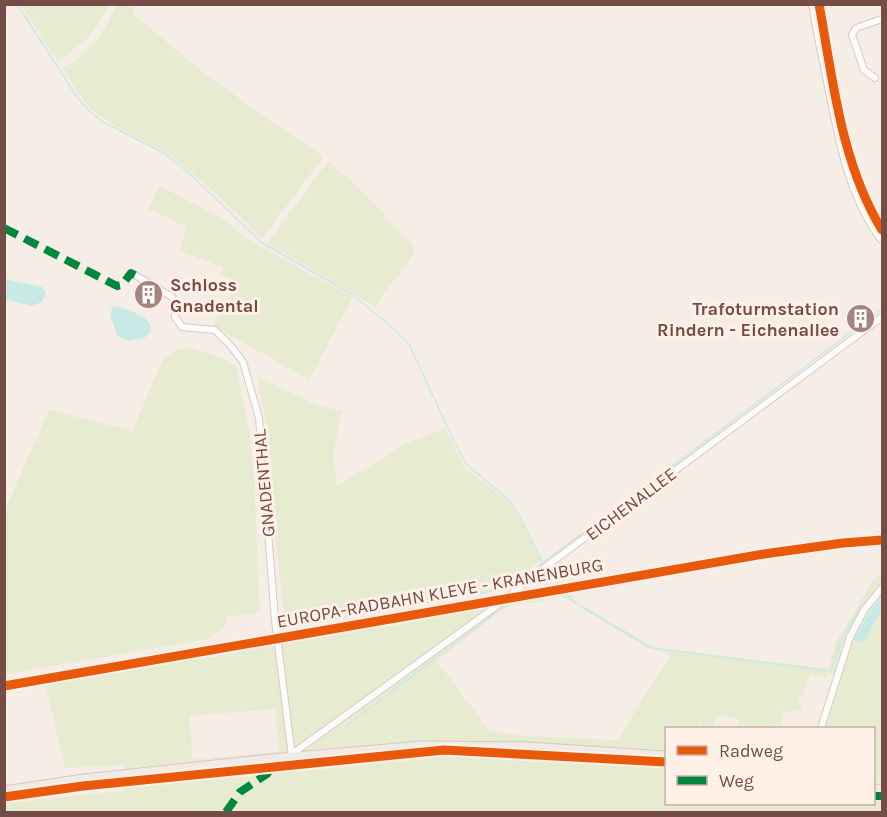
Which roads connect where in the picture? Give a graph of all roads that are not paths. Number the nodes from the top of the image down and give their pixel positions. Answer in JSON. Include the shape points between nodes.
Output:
{"nodes":[{"id":1,"x":813,"y":4,"type":"edge"},
{"id":2,"x":882,"y":19,"type":"edge"},
{"id":3,"x":875,"y":78,"type":"dead end"},
{"id":4,"x":882,"y":238,"type":"edge"},
{"id":5,"x":135,"y":275,"type":"dead end"},
{"id":6,"x":882,"y":317,"type":"edge"},
{"id":7,"x":882,"y":588,"type":"edge"},
{"id":8,"x":822,"y":727,"type":"edge"},
{"id":9,"x":292,"y":755,"type":"junction"},
{"id":10,"x":665,"y":756,"type":"edge"},
{"id":11,"x":4,"y":791,"type":"edge"}],
"edges":[{"from":1,"to":4,"type":"main road","via":[[843,152],[859,198]]},
{"from":2,"to":3,"type":"street","via":[[856,28],[852,35],[864,70]]},
{"from":5,"to":9,"type":"street","name":"GNADENTHAL","via":[[172,297],[175,317],[182,327],[212,329],[243,362],[259,418],[275,620]]},
{"from":6,"to":9,"type":"street","name":"EICHENALLEE"},
{"from":7,"to":8,"type":"street","via":[[864,610],[850,637]]},
{"from":9,"to":10,"type":"main road","via":[[468,745]]},
{"from":9,"to":11,"type":"main road"}]}
